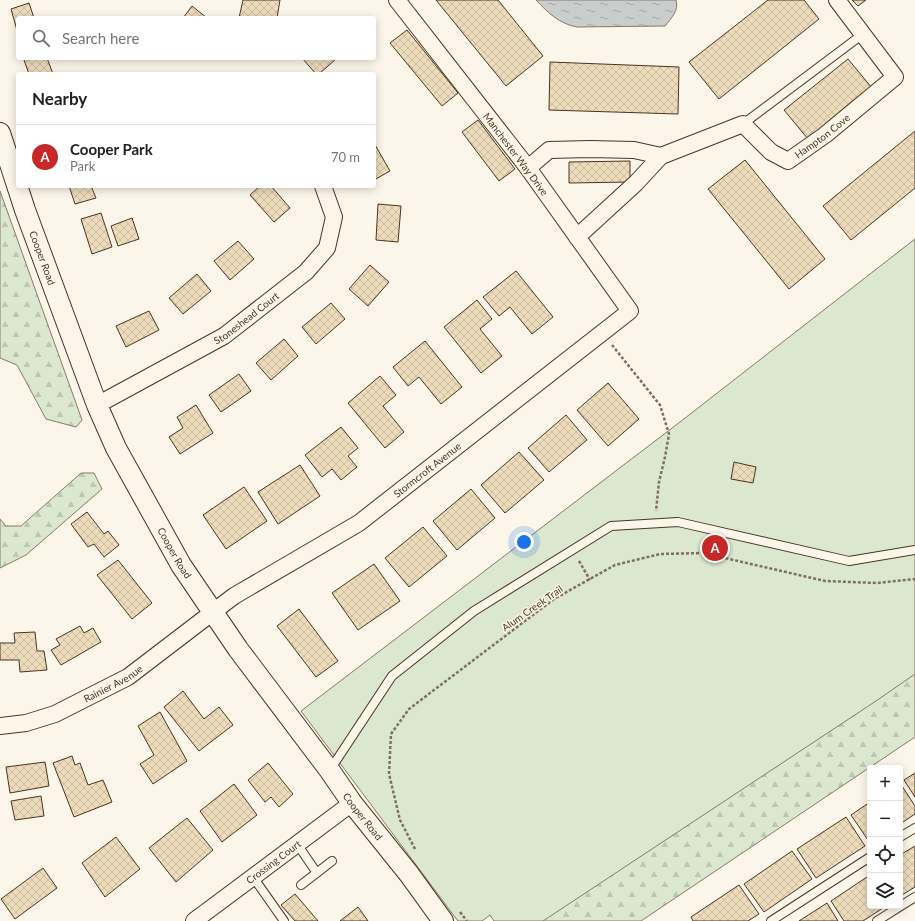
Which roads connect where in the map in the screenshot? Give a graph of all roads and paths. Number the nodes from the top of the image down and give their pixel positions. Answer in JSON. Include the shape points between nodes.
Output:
{"nodes":[{"id":1,"x":397,"y":0,"type":"edge"},
{"id":2,"x":837,"y":0,"type":"edge"},
{"id":3,"x":863,"y":34,"type":"junction"},
{"id":4,"x":743,"y":124,"type":"junction"},
{"id":5,"x":0,"y":133,"type":"edge"},
{"id":6,"x":661,"y":156,"type":"junction"},
{"id":7,"x":528,"y":168,"type":"junction"},
{"id":8,"x":16,"y":182,"type":"edge"},
{"id":9,"x":18,"y":188,"type":"edge"},
{"id":10,"x":323,"y":188,"type":"edge"},
{"id":11,"x":577,"y":237,"type":"junction"},
{"id":12,"x":630,"y":311,"type":"joint"},
{"id":13,"x":602,"y":332,"type":"junction"},
{"id":14,"x":97,"y":405,"type":"junction"},
{"id":15,"x":658,"y":523,"type":"junction"},
{"id":16,"x":573,"y":550,"type":"junction"},
{"id":17,"x":915,"y":550,"type":"edge"},
{"id":18,"x":915,"y":579,"type":"edge"},
{"id":19,"x":590,"y":580,"type":"junction"},
{"id":20,"x":212,"y":612,"type":"junction"},
{"id":21,"x":0,"y":726,"type":"edge"},
{"id":22,"x":330,"y":771,"type":"junction"},
{"id":23,"x":352,"y":803,"type":"junction"},
{"id":24,"x":915,"y":828,"type":"edge"},
{"id":25,"x":902,"y":837,"type":"edge"},
{"id":26,"x":297,"y":844,"type":"junction"},
{"id":27,"x":416,"y":851,"type":"dead end"},
{"id":28,"x":867,"y":859,"type":"edge"},
{"id":29,"x":332,"y":861,"type":"dead end"},
{"id":30,"x":317,"y":873,"type":"junction"},
{"id":31,"x":253,"y":877,"type":"junction"},
{"id":32,"x":301,"y":884,"type":"dead end"},
{"id":33,"x":915,"y":897,"type":"edge"},
{"id":34,"x":451,"y":915,"type":"edge"},
{"id":35,"x":194,"y":921,"type":"edge"},
{"id":36,"x":284,"y":921,"type":"edge"},
{"id":37,"x":467,"y":921,"type":"edge"},
{"id":38,"x":771,"y":921,"type":"edge"},
{"id":39,"x":877,"y":921,"type":"edge"}],
"edges":[{"from":1,"to":7,"type":"street","name":"Manchester Way Drive"},
{"from":2,"to":3,"type":"street"},
{"from":3,"to":4,"type":"lane"},
{"from":3,"to":4,"type":"street","name":"Hampton Cove","via":[[895,77],[825,134],[788,161],[771,152]]},
{"from":4,"to":6,"type":"street"},
{"from":5,"to":8,"type":"street","name":"Cooper Road"},
{"from":6,"to":7,"type":"street","via":[[634,150],[550,150]]},
{"from":6,"to":11,"type":"street","via":[[636,183]]},
{"from":7,"to":11,"type":"street","name":"Manchester Way Drive"},
{"from":9,"to":14,"type":"street","name":"Cooper Road"},
{"from":10,"to":14,"type":"street","name":"Stoneshead Court","via":[[334,217],[327,248],[306,272],[224,336]]},
{"from":11,"to":12,"type":"street","name":"Manchester Way Drive"},
{"from":12,"to":13,"type":"street","name":"Stormcroft Avenue"},
{"from":13,"to":15,"type":"path","via":[[660,405],[669,434],[659,482],[656,509]]},
{"from":13,"to":20,"type":"street","name":"Stormcroft Avenue","via":[[359,523],[234,596]]},
{"from":14,"to":20,"type":"street","name":"Cooper Road","via":[[120,455],[181,565]]},
{"from":15,"to":16,"type":"lane","via":[[611,526]]},
{"from":15,"to":17,"type":"lane","via":[[678,522],[849,562]]},
{"from":16,"to":19,"type":"path"},
{"from":16,"to":22,"type":"lane","via":[[474,611],[392,676]]},
{"from":18,"to":19,"type":"path","name":"Alum Creek Trail","via":[[877,583],[825,581],[696,553],[660,554],[615,565]]},
{"from":19,"to":27,"type":"path","name":"Alum Creek Trail","via":[[554,599],[409,709],[391,734],[389,774],[400,820]]},
{"from":20,"to":21,"type":"street","name":"Rainier Avenue","via":[[128,677],[55,714],[26,723]]},
{"from":20,"to":22,"type":"street","name":"Cooper Road"},
{"from":22,"to":23,"type":"street","name":"Cooper Road"},
{"from":23,"to":26,"type":"street","name":"Crossing Court"},
{"from":23,"to":34,"type":"street","name":"Cooper Road","via":[[409,874]]},
{"from":24,"to":25,"type":"lane"},
{"from":26,"to":30,"type":"lane"},
{"from":26,"to":31,"type":"street","name":"Crossing Court"},
{"from":28,"to":38,"type":"lane"},
{"from":29,"to":30,"type":"lane"},
{"from":30,"to":32,"type":"lane"},
{"from":31,"to":35,"type":"street","name":"Crossing Court"},
{"from":31,"to":36,"type":"lane"},
{"from":33,"to":39,"type":"lane"},
{"from":34,"to":37,"type":"path"}]}
